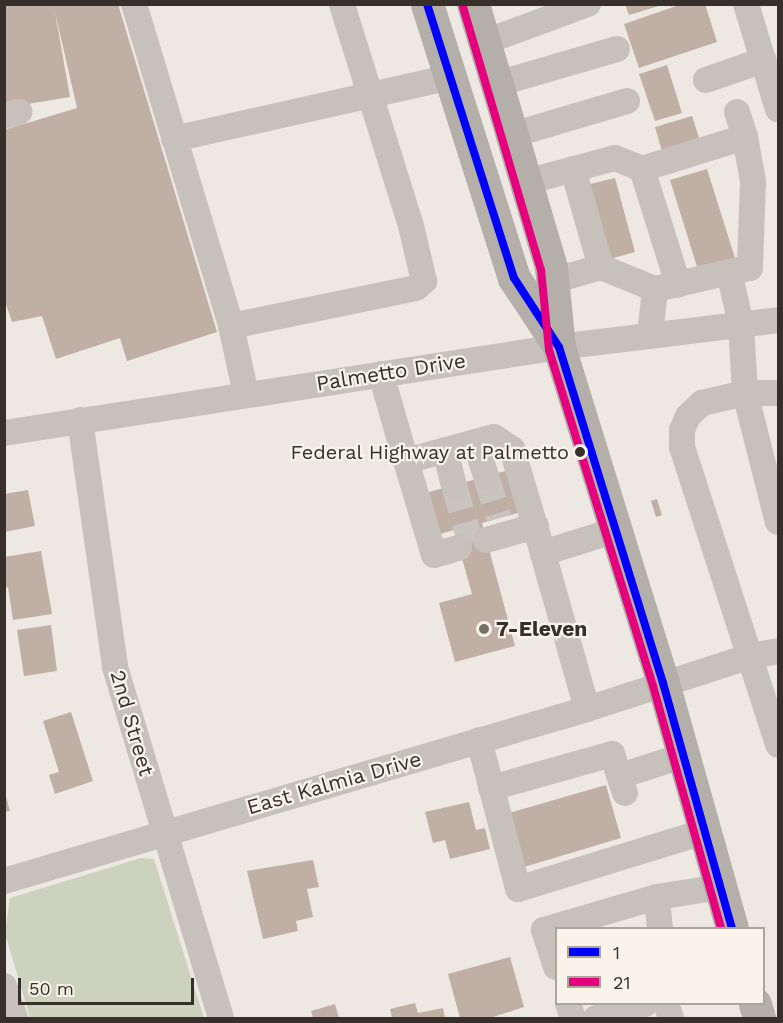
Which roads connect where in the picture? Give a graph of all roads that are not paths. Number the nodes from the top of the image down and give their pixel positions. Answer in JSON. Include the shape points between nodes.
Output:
{"nodes":[{"id":1,"x":134,"y":4,"type":"edge"},
{"id":2,"x":342,"y":4,"type":"edge"},
{"id":3,"x":427,"y":4,"type":"edge"},
{"id":4,"x":473,"y":4,"type":"edge"},
{"id":5,"x":588,"y":4,"type":"edge"},
{"id":6,"x":746,"y":4,"type":"edge"},
{"id":7,"x":485,"y":42,"type":"junction"},
{"id":8,"x":617,"y":49,"type":"dead end"},
{"id":9,"x":764,"y":60,"type":"junction"},
{"id":10,"x":451,"y":77,"type":"junction"},
{"id":11,"x":706,"y":80,"type":"dead end"},
{"id":12,"x":497,"y":84,"type":"junction"},
{"id":13,"x":372,"y":94,"type":"junction"},
{"id":14,"x":627,"y":101,"type":"dead end"},
{"id":15,"x":778,"y":109,"type":"edge"},
{"id":16,"x":737,"y":112,"type":"dead end"},
{"id":17,"x":512,"y":135,"type":"junction"},
{"id":18,"x":745,"y":137,"type":"junction"},
{"id":19,"x":174,"y":139,"type":"junction"},
{"id":20,"x":573,"y":169,"type":"junction"},
{"id":21,"x":642,"y":169,"type":"junction"},
{"id":22,"x":526,"y":182,"type":"junction"},
{"id":23,"x":601,"y":267,"type":"junction"},
{"id":24,"x":729,"y":272,"type":"junction"},
{"id":25,"x":552,"y":281,"type":"junction"},
{"id":26,"x":666,"y":287,"type":"junction"},
{"id":27,"x":778,"y":320,"type":"edge"},
{"id":28,"x":741,"y":324,"type":"junction"},
{"id":29,"x":231,"y":326,"type":"junction"},
{"id":30,"x":650,"y":336,"type":"junction"},
{"id":31,"x":559,"y":347,"type":"junction"},
{"id":32,"x":381,"y":374,"type":"junction"},
{"id":33,"x":745,"y":393,"type":"junction"},
{"id":34,"x":778,"y":393,"type":"edge"},
{"id":35,"x":246,"y":394,"type":"junction"},
{"id":36,"x":80,"y":420,"type":"junction"},
{"id":37,"x":4,"y":433,"type":"edge"},
{"id":38,"x":475,"y":442,"type":"junction"},
{"id":39,"x":445,"y":450,"type":"junction"},
{"id":40,"x":406,"y":460,"type":"junction"},
{"id":41,"x":486,"y":476,"type":"tunnel mouth"},
{"id":42,"x":454,"y":485,"type":"tunnel mouth"},
{"id":43,"x":778,"y":522,"type":"edge"},
{"id":44,"x":536,"y":526,"type":"junction"},
{"id":45,"x":496,"y":531,"type":"dead end"},
{"id":46,"x":613,"y":531,"type":"junction"},
{"id":47,"x":459,"y":548,"type":"dead end"},
{"id":48,"x":543,"y":553,"type":"junction"},
{"id":49,"x":778,"y":651,"type":"edge"},
{"id":50,"x":751,"y":656,"type":"junction"},
{"id":51,"x":663,"y":683,"type":"junction"},
{"id":52,"x":587,"y":709,"type":"junction"},
{"id":53,"x":478,"y":741,"type":"junction"},
{"id":54,"x":778,"y":745,"type":"edge"},
{"id":55,"x":685,"y":755,"type":"junction"},
{"id":56,"x":491,"y":788,"type":"junction"},
{"id":57,"x":165,"y":832,"type":"junction"},
{"id":58,"x":703,"y":832,"type":"junction"},
{"id":59,"x":4,"y":881,"type":"edge"},
{"id":60,"x":720,"y":888,"type":"junction"},
{"id":61,"x":657,"y":897,"type":"junction"},
{"id":62,"x":660,"y":927,"type":"edge"},
{"id":63,"x":732,"y":927,"type":"edge"},
{"id":64,"x":555,"y":964,"type":"edge"},
{"id":65,"x":4,"y":986,"type":"edge"},
{"id":66,"x":642,"y":1005,"type":"edge"},
{"id":67,"x":15,"y":1018,"type":"edge"},
{"id":68,"x":221,"y":1018,"type":"edge"},
{"id":69,"x":596,"y":1018,"type":"edge"}],
"edges":[{"from":1,"to":19,"type":"street"},
{"from":2,"to":13,"type":"street"},
{"from":3,"to":10,"type":"main road"},
{"from":4,"to":7,"type":"main road"},
{"from":5,"to":7,"type":"street"},
{"from":6,"to":9,"type":"street"},
{"from":7,"to":12,"type":"main road"},
{"from":8,"to":12,"type":"street"},
{"from":9,"to":11,"type":"street"},
{"from":9,"to":15,"type":"street"},
{"from":10,"to":13,"type":"street"},
{"from":10,"to":31,"type":"main road","via":[[514,278]]},
{"from":12,"to":17,"type":"main road"},
{"from":13,"to":19,"type":"street"},
{"from":13,"to":29,"type":"street","via":[[424,281],[416,288]]},
{"from":14,"to":17,"type":"street"},
{"from":16,"to":18,"type":"street"},
{"from":17,"to":22,"type":"main road"},
{"from":18,"to":21,"type":"street"},
{"from":18,"to":24,"type":"street","via":[[753,181],[750,268]]},
{"from":19,"to":29,"type":"street"},
{"from":20,"to":21,"type":"street","via":[[615,158]]},
{"from":20,"to":22,"type":"street"},
{"from":20,"to":23,"type":"street"},
{"from":21,"to":26,"type":"street"},
{"from":22,"to":25,"type":"main road"},
{"from":23,"to":25,"type":"street"},
{"from":23,"to":26,"type":"street"},
{"from":24,"to":26,"type":"street"},
{"from":24,"to":28,"type":"street"},
{"from":25,"to":31,"type":"main road"},
{"from":26,"to":30,"type":"street"},
{"from":27,"to":28,"type":"street","name":"Palmetto Drive"},
{"from":28,"to":30,"type":"street","name":"Palmetto Drive"},
{"from":28,"to":33,"type":"street"},
{"from":29,"to":35,"type":"street"},
{"from":30,"to":31,"type":"street","name":"Palmetto Drive"},
{"from":31,"to":32,"type":"street","name":"Palmetto Drive"},
{"from":31,"to":46,"type":"main road"},
{"from":32,"to":35,"type":"street","name":"Palmetto Drive"},
{"from":32,"to":40,"type":"street"},
{"from":33,"to":34,"type":"street"},
{"from":33,"to":43,"type":"street"},
{"from":33,"to":50,"type":"street","via":[[702,404],[688,416],[682,430],[682,447]]},
{"from":35,"to":36,"type":"street","name":"Palmetto Drive"},
{"from":36,"to":37,"type":"street","name":"Palmetto Drive"},
{"from":36,"to":57,"type":"street","name":"2nd Street","via":[[115,667]]},
{"from":38,"to":39,"type":"street"},
{"from":38,"to":41,"type":"street"},
{"from":38,"to":44,"type":"street","via":[[494,437],[512,449]]},
{"from":39,"to":40,"type":"street"},
{"from":39,"to":42,"type":"street"},
{"from":40,"to":47,"type":"street","via":[[434,555]]},
{"from":44,"to":45,"type":"street"},
{"from":44,"to":48,"type":"street"},
{"from":46,"to":48,"type":"street"},
{"from":46,"to":51,"type":"main road"},
{"from":48,"to":52,"type":"street"},
{"from":49,"to":50,"type":"street","name":"East Kalmia Drive"},
{"from":50,"to":51,"type":"street","name":"East Kalmia Drive"},
{"from":50,"to":54,"type":"street"},
{"from":51,"to":52,"type":"street","name":"East Kalmia Drive"},
{"from":51,"to":55,"type":"main road"},
{"from":52,"to":53,"type":"street","name":"East Kalmia Drive"},
{"from":53,"to":56,"type":"street"},
{"from":53,"to":57,"type":"street","name":"East Kalmia Drive"},
{"from":55,"to":56,"type":"street","via":[[622,784],[612,754]]},
{"from":55,"to":58,"type":"main road"},
{"from":56,"to":58,"type":"street","via":[[518,889]]},
{"from":57,"to":59,"type":"street","name":"East Kalmia Drive"},
{"from":57,"to":68,"type":"street","name":"2nd Street"},
{"from":58,"to":60,"type":"main road"},
{"from":60,"to":61,"type":"street"},
{"from":60,"to":63,"type":"main road"},
{"from":61,"to":62,"type":"street"},
{"from":61,"to":64,"type":"street","via":[[544,930]]},
{"from":65,"to":67,"type":"street"},
{"from":66,"to":69,"type":"street"}]}
